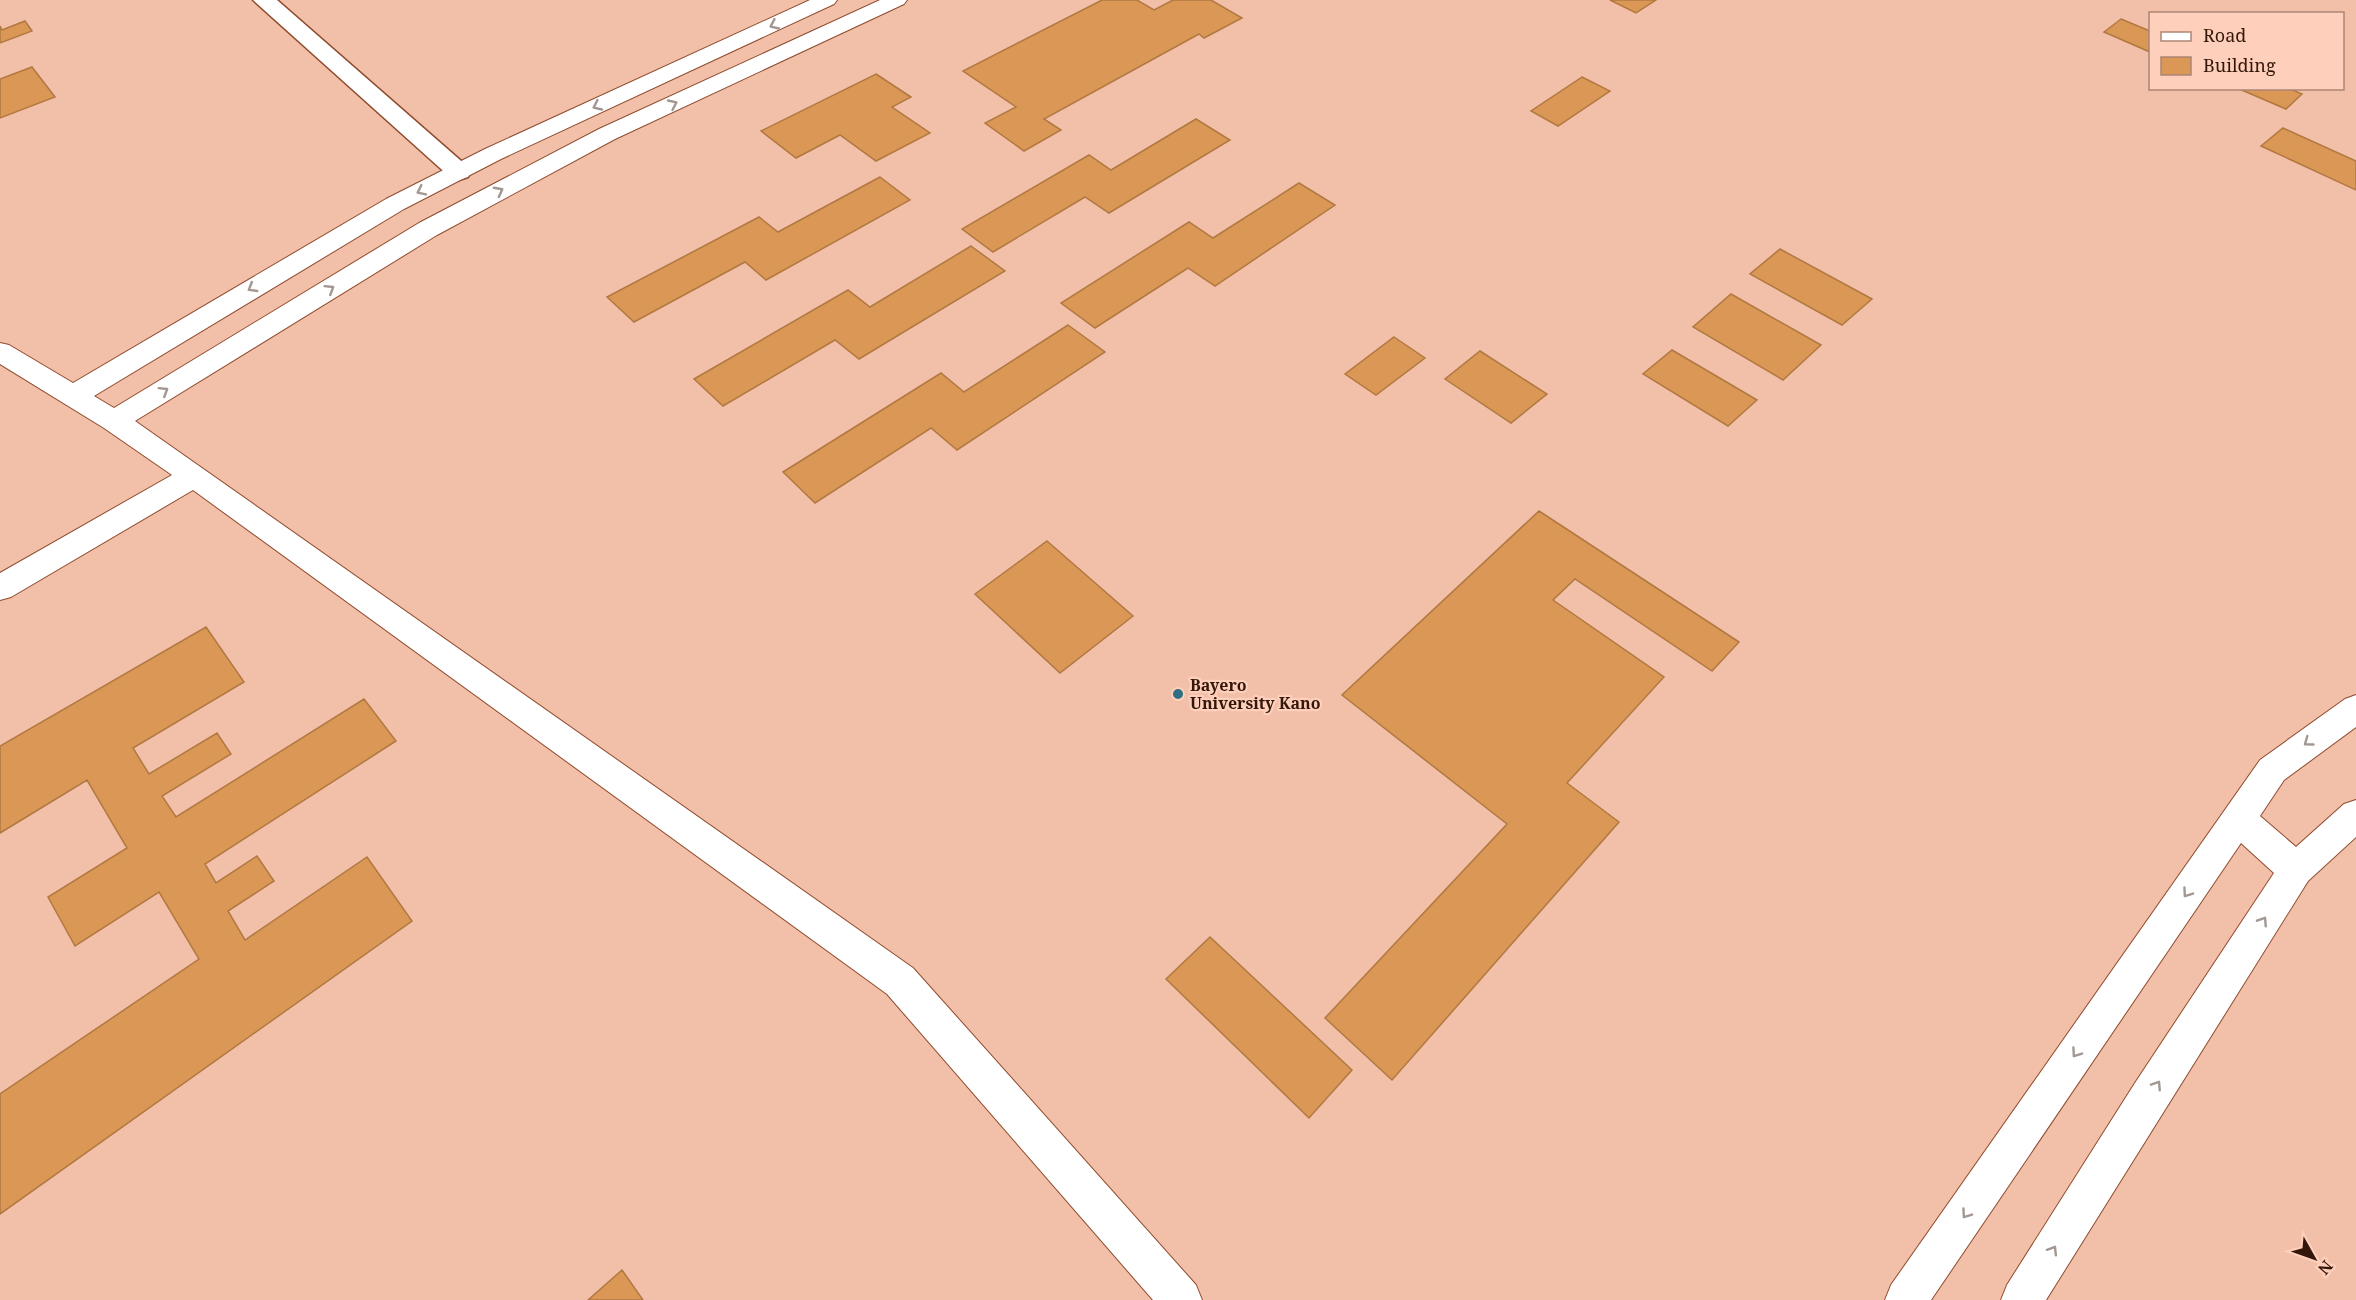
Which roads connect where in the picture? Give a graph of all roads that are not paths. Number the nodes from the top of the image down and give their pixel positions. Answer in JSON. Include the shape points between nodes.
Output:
{"nodes":[{"id":1,"x":264,"y":0,"type":"edge"},
{"id":2,"x":827,"y":0,"type":"edge"},
{"id":3,"x":897,"y":0,"type":"edge"},
{"id":4,"x":459,"y":172,"type":"junction"},
{"id":5,"x":394,"y":204,"type":"junction"},
{"id":6,"x":428,"y":229,"type":"junction"},
{"id":7,"x":0,"y":352,"type":"edge"},
{"id":8,"x":74,"y":396,"type":"junction"},
{"id":9,"x":114,"y":421,"type":"junction"},
{"id":10,"x":194,"y":476,"type":"junction"},
{"id":11,"x":0,"y":588,"type":"edge"},
{"id":12,"x":2354,"y":712,"type":"edge"},
{"id":13,"x":2356,"y":815,"type":"edge"},
{"id":14,"x":2239,"y":819,"type":"junction"},
{"id":15,"x":2296,"y":870,"type":"junction"},
{"id":16,"x":1181,"y":1300,"type":"edge"},
{"id":17,"x":1906,"y":1300,"type":"edge"},
{"id":18,"x":2022,"y":1300,"type":"edge"}],
"edges":[{"from":1,"to":4,"type":"street"},
{"from":2,"to":4,"type":"lane","one_way":true},
{"from":6,"to":3,"type":"lane","one_way":true,"via":[[608,134]]},
{"from":4,"to":5,"type":"lane","one_way":true},
{"from":5,"to":6,"type":"lane"},
{"from":5,"to":8,"type":"lane","one_way":true},
{"from":9,"to":6,"type":"lane","one_way":true},
{"from":7,"to":8,"type":"lane"},
{"from":8,"to":9,"type":"lane"},
{"from":9,"to":10,"type":"lane"},
{"from":10,"to":11,"type":"lane"},
{"from":10,"to":16,"type":"lane","via":[[900,981]]},
{"from":12,"to":14,"type":"lane","one_way":true,"via":[[2272,770]]},
{"from":13,"to":15,"type":"lane"},
{"from":14,"to":15,"type":"lane"},
{"from":14,"to":17,"type":"lane","one_way":true},
{"from":18,"to":15,"type":"lane","one_way":true}]}
